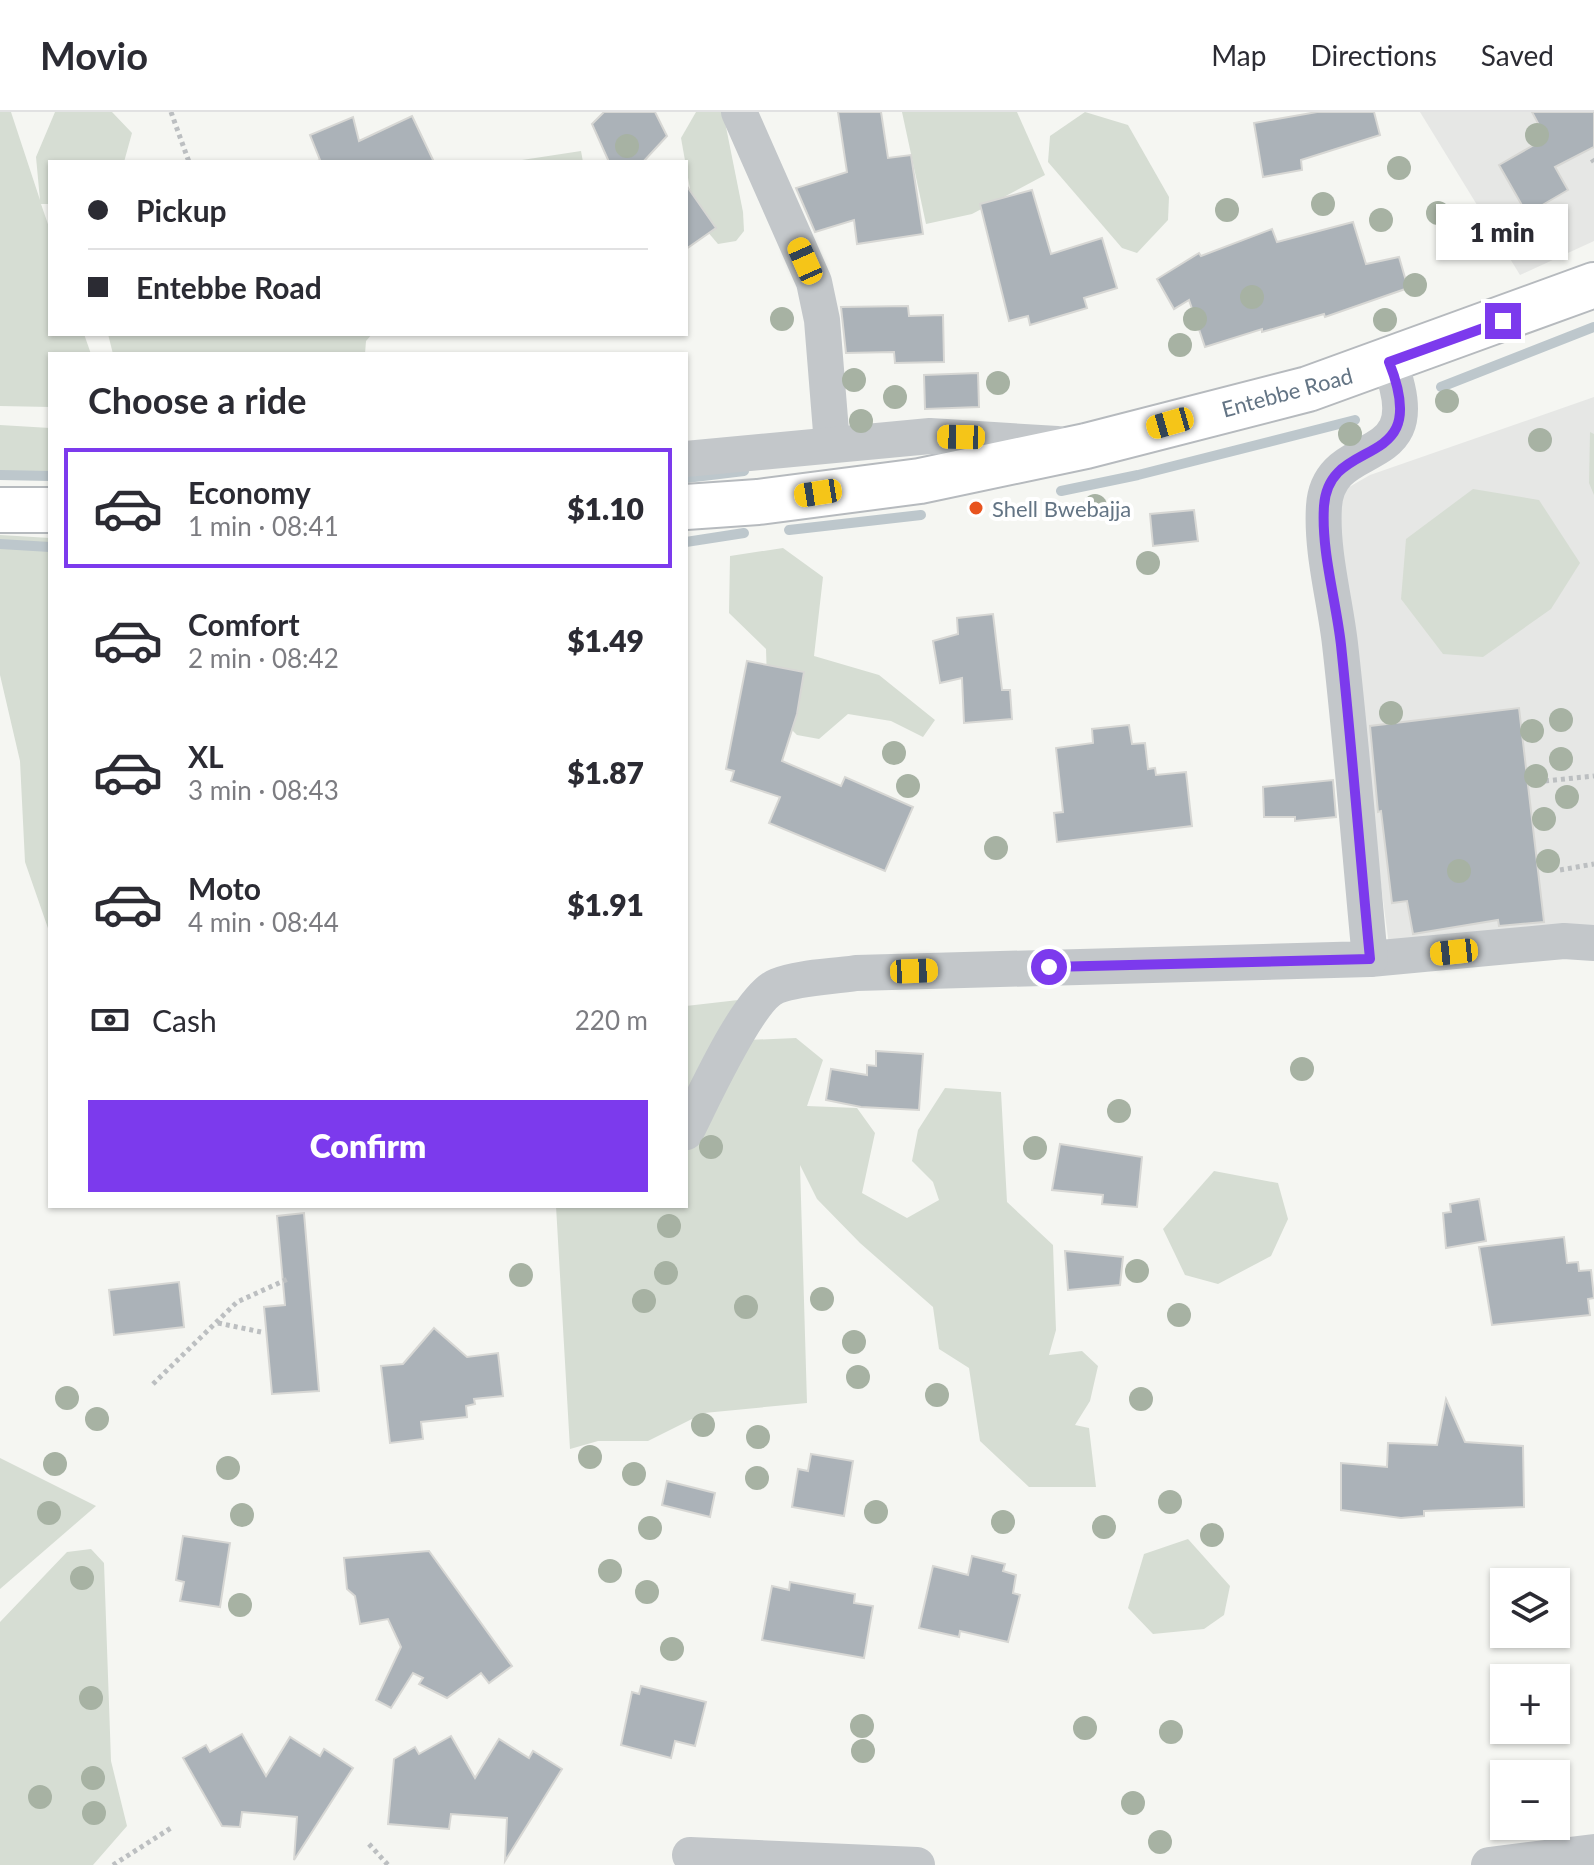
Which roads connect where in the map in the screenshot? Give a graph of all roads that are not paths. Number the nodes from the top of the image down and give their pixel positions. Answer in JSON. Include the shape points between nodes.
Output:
{"nodes":[{"id":1,"x":739,"y":112,"type":"edge"},
{"id":2,"x":1594,"y":285,"type":"edge"},
{"id":3,"x":1389,"y":362,"type":"junction"},
{"id":4,"x":832,"y":444,"type":"junction"},
{"id":5,"x":1086,"y":446,"type":"junction"},
{"id":6,"x":688,"y":459,"type":"edge"},
{"id":7,"x":688,"y":507,"type":"edge"},
{"id":8,"x":0,"y":510,"type":"edge"},
{"id":9,"x":48,"y":510,"type":"edge"},
{"id":10,"x":1594,"y":943,"type":"edge"},
{"id":11,"x":1370,"y":959,"type":"junction"},
{"id":12,"x":688,"y":1128,"type":"edge"},
{"id":13,"x":1594,"y":1852,"type":"edge"},
{"id":14,"x":690,"y":1855,"type":"dead end"},
{"id":15,"x":917,"y":1865,"type":"edge"},
{"id":16,"x":1489,"y":1865,"type":"edge"}],
"edges":[{"from":1,"to":4,"type":"street","via":[[814,282]]},
{"from":2,"to":3,"type":"main road","name":"Entebbe Road"},
{"from":3,"to":5,"type":"main road","name":"Entebbe Road","via":[[1308,389]]},
{"from":3,"to":11,"type":"street","via":[[1401,391],[1397,431],[1336,474],[1325,489],[1324,514]]},
{"from":4,"to":5,"type":"street","via":[[930,436]]},
{"from":4,"to":6,"type":"street"},
{"from":5,"to":7,"type":"main road","name":"Entebbe Road","via":[[920,481]]},
{"from":8,"to":9,"type":"main road"},
{"from":10,"to":11,"type":"street","via":[[1564,941]]},
{"from":11,"to":12,"type":"street","via":[[856,973],[774,986],[751,1012]]},
{"from":13,"to":16,"type":"street"},
{"from":14,"to":15,"type":"street"}]}
